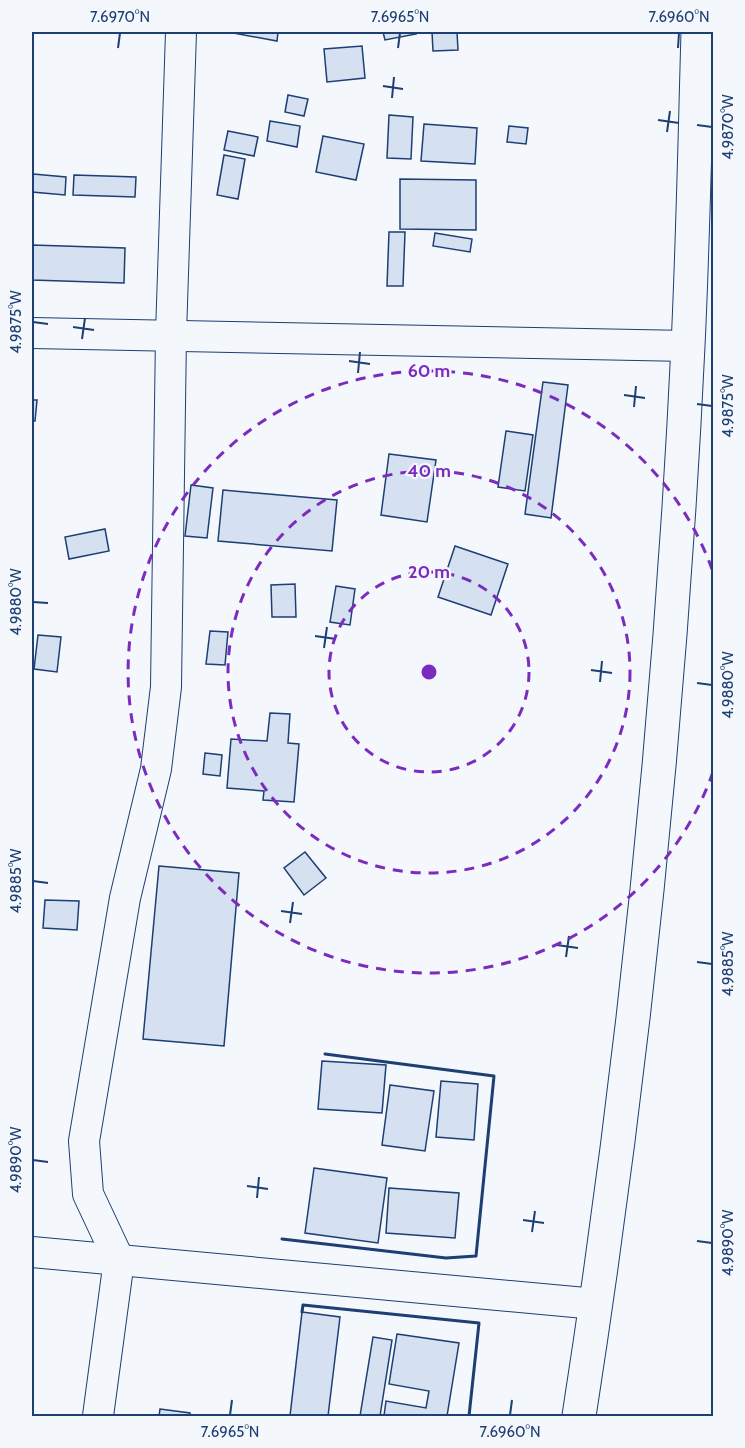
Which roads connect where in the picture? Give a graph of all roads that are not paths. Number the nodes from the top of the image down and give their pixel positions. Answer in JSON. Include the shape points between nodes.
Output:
{"nodes":[{"id":1,"x":181,"y":32,"type":"edge"},
{"id":2,"x":698,"y":32,"type":"edge"},
{"id":3,"x":32,"y":333,"type":"edge"},
{"id":4,"x":171,"y":334,"type":"junction"},
{"id":5,"x":688,"y":346,"type":"junction"},
{"id":6,"x":32,"y":1252,"type":"edge"},
{"id":7,"x":119,"y":1260,"type":"junction"},
{"id":8,"x":596,"y":1304,"type":"junction"},
{"id":9,"x":98,"y":1416,"type":"edge"},
{"id":10,"x":579,"y":1416,"type":"edge"}],
"edges":[{"from":1,"to":4,"type":"street"},
{"from":2,"to":5,"type":"main road"},
{"from":3,"to":4,"type":"street"},
{"from":4,"to":5,"type":"street"},
{"from":4,"to":7,"type":"street","via":[[166,687],[156,769],[125,898],[84,1141],[88,1194]]},
{"from":5,"to":8,"type":"main road","via":[[650,868]]},
{"from":6,"to":7,"type":"street"},
{"from":7,"to":8,"type":"street"},
{"from":7,"to":9,"type":"street"},
{"from":8,"to":10,"type":"main road"}]}
